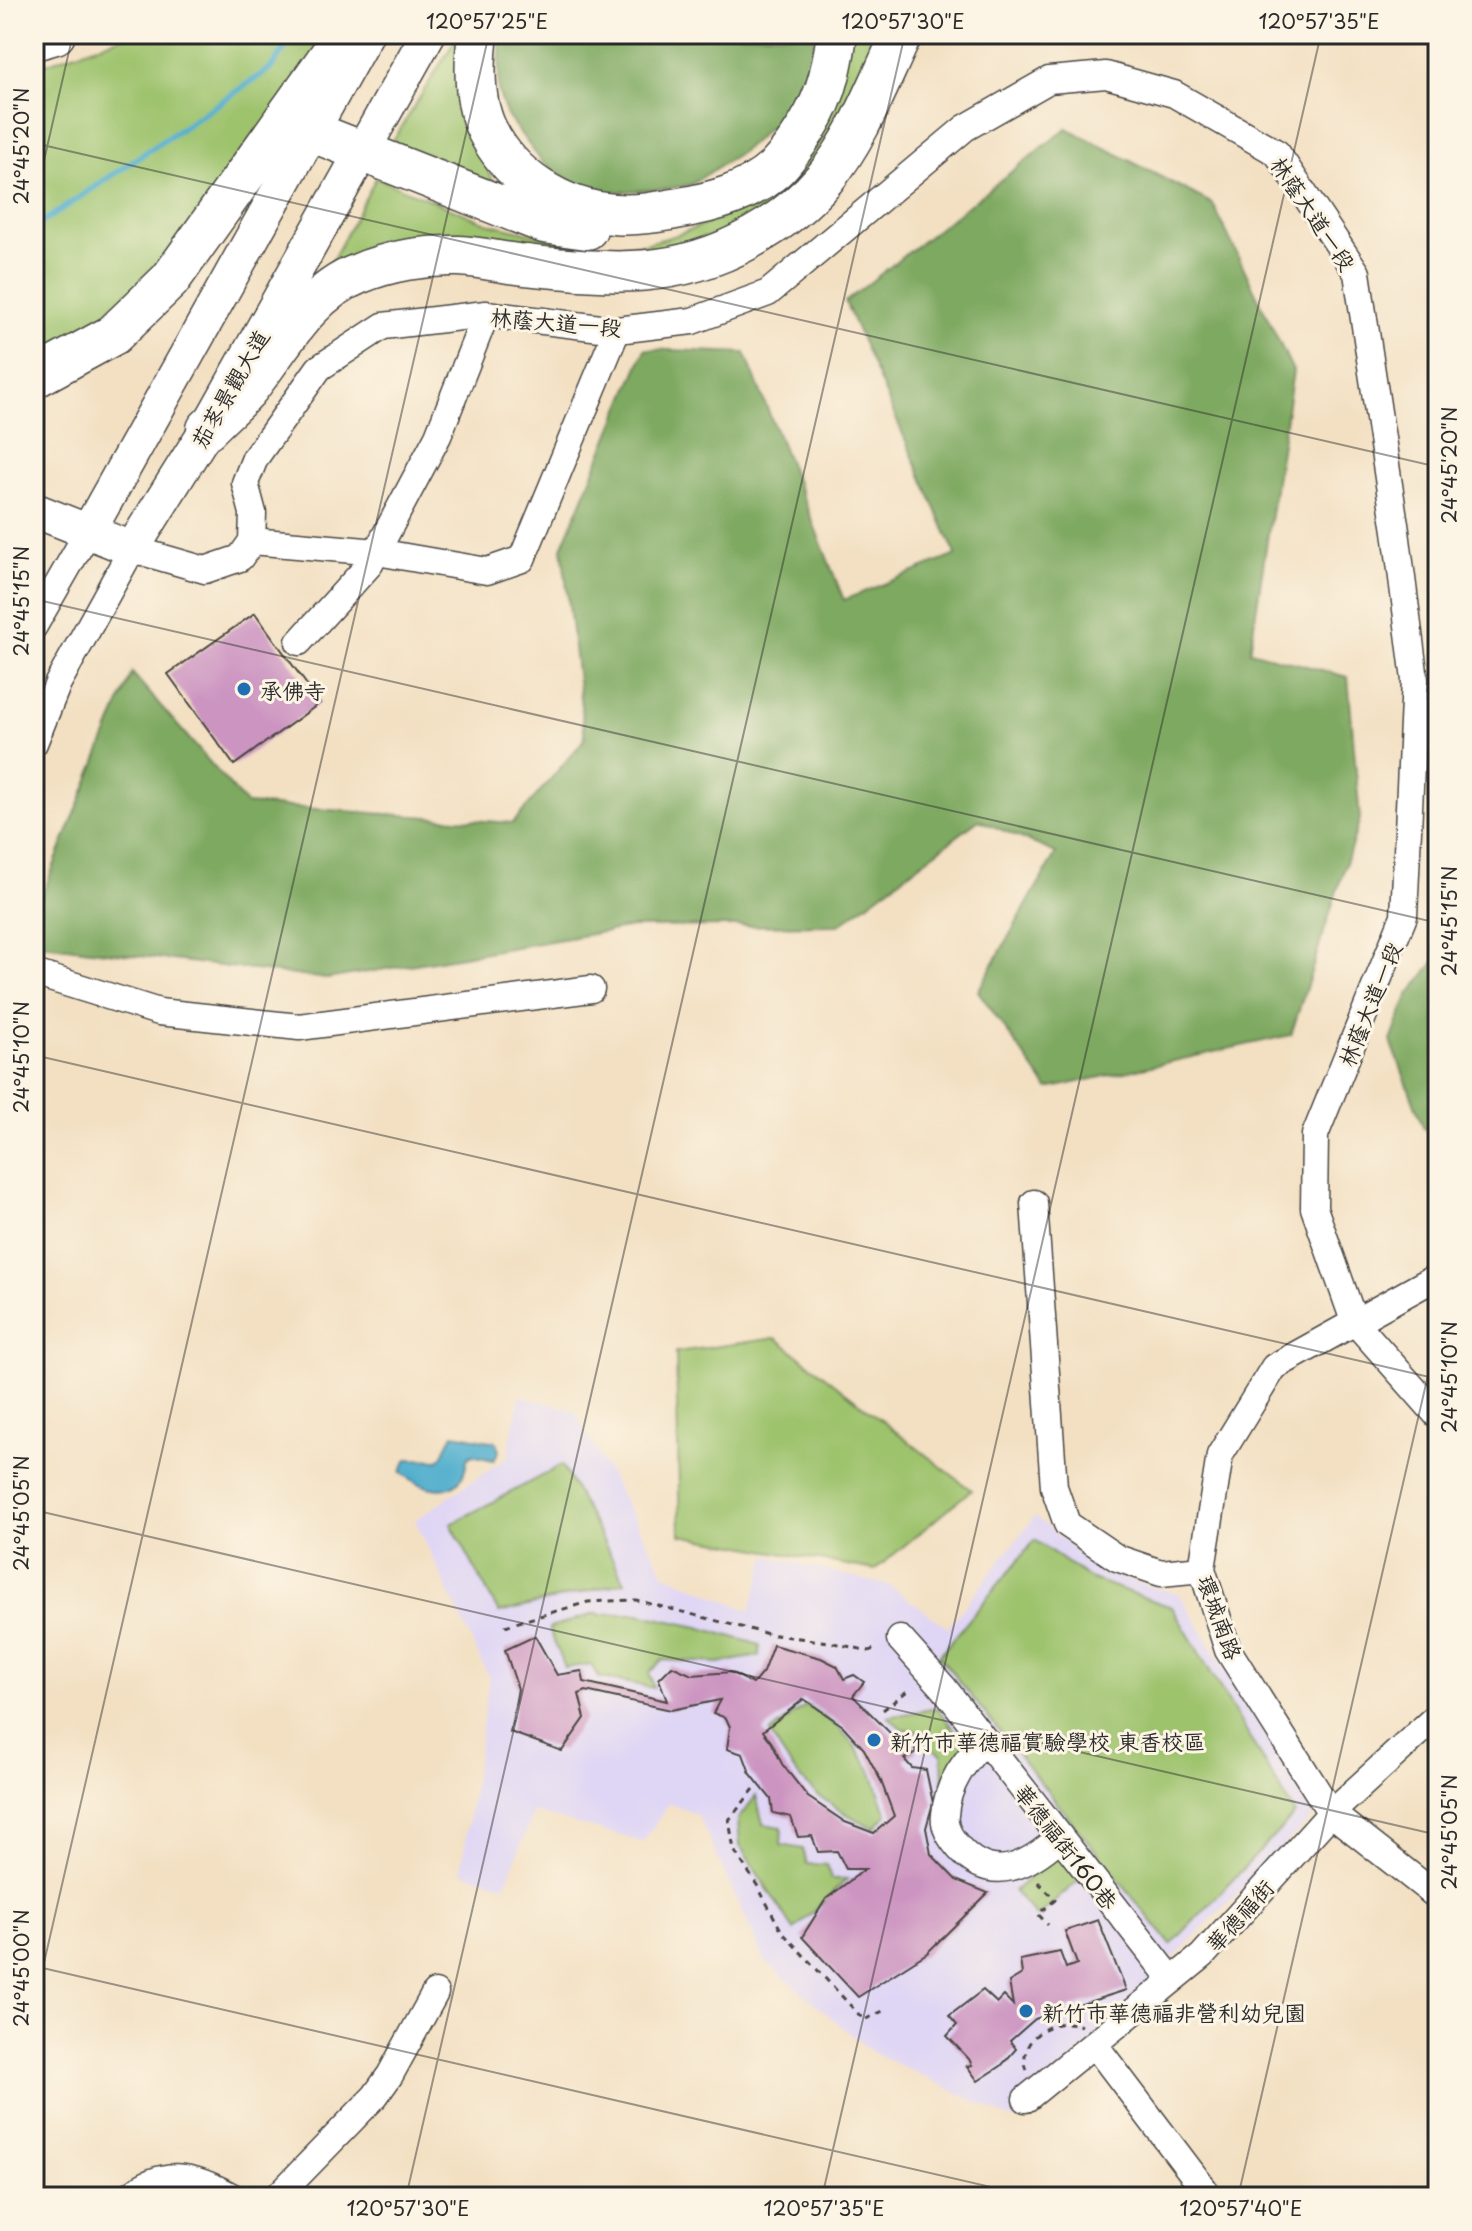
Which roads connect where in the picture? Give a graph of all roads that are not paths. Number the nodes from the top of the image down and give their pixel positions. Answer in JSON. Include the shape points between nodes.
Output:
{"nodes":[{"id":1,"x":345,"y":34,"type":"edge"},
{"id":2,"x":366,"y":34,"type":"edge"},
{"id":3,"x":428,"y":34,"type":"edge"},
{"id":4,"x":478,"y":34,"type":"edge"},
{"id":5,"x":837,"y":34,"type":"edge"},
{"id":6,"x":902,"y":34,"type":"edge"},
{"id":7,"x":310,"y":131,"type":"junction"},
{"id":8,"x":361,"y":152,"type":"junction"},
{"id":9,"x":729,"y":197,"type":"junction"},
{"id":10,"x":486,"y":314,"type":"junction"},
{"id":11,"x":617,"y":330,"type":"junction"},
{"id":12,"x":34,"y":378,"type":"edge"},
{"id":13,"x":207,"y":429,"type":"junction"},
{"id":14,"x":34,"y":510,"type":"edge"},
{"id":15,"x":89,"y":530,"type":"junction"},
{"id":16,"x":252,"y":541,"type":"junction"},
{"id":17,"x":132,"y":549,"type":"junction"},
{"id":18,"x":377,"y":552,"type":"junction"},
{"id":19,"x":34,"y":626,"type":"edge"},
{"id":20,"x":299,"y":642,"type":"dead end"},
{"id":21,"x":34,"y":743,"type":"edge"},
{"id":22,"x":34,"y":973,"type":"edge"},
{"id":23,"x":591,"y":989,"type":"dead end"},
{"id":24,"x":1034,"y":1203,"type":"dead end"},
{"id":25,"x":1438,"y":1276,"type":"edge"},
{"id":26,"x":1354,"y":1321,"type":"junction"},
{"id":27,"x":1438,"y":1416,"type":"edge"},
{"id":28,"x":1202,"y":1569,"type":"junction"},
{"id":29,"x":900,"y":1639,"type":"road end"},
{"id":30,"x":1438,"y":1715,"type":"edge"},
{"id":31,"x":984,"y":1740,"type":"junction"},
{"id":32,"x":1331,"y":1813,"type":"junction"},
{"id":33,"x":1060,"y":1837,"type":"junction"},
{"id":34,"x":1438,"y":1897,"type":"edge"},
{"id":35,"x":1172,"y":1980,"type":"junction"},
{"id":36,"x":435,"y":1993,"type":"dead end"},
{"id":37,"x":1095,"y":2045,"type":"junction"},
{"id":38,"x":1033,"y":2094,"type":"road end"},
{"id":39,"x":128,"y":2197,"type":"edge"},
{"id":40,"x":233,"y":2197,"type":"edge"},
{"id":41,"x":277,"y":2197,"type":"edge"},
{"id":42,"x":1210,"y":2197,"type":"edge"}],
"edges":[{"from":1,"to":12,"type":"highway","via":[[170,280],[113,335]]},
{"from":2,"to":7,"type":"main road"},
{"from":3,"to":8,"type":"main road","name":"茄苳景觀大道"},
{"from":4,"to":9,"type":"highway","via":[[476,86],[487,129],[513,165],[550,196],[625,215]]},
{"from":5,"to":9,"type":"highway","via":[[832,74],[814,118],[776,168]]},
{"from":6,"to":13,"type":"highway","via":[[857,127],[825,178],[759,234],[706,259],[656,270],[581,270],[457,256],[384,264],[328,291],[246,391]]},
{"from":7,"to":8,"type":"highway"},
{"from":7,"to":15,"type":"main road"},
{"from":8,"to":9,"type":"highway","via":[[544,223],[592,230],[666,224]]},
{"from":8,"to":13,"type":"main road","name":"茄苳景觀大道"},
{"from":10,"to":11,"type":"street","name":"林蔭大道一段"},
{"from":10,"to":16,"type":"street","name":"林蔭大道一段","via":[[383,326],[319,368],[255,458],[245,483],[253,513]]},
{"from":10,"to":18,"type":"street","via":[[438,436]]},
{"from":11,"to":18,"type":"street","via":[[522,559],[487,571]]},
{"from":11,"to":26,"type":"street","name":"林蔭大道一段","via":[[692,321],[768,293],[965,128],[1049,80],[1106,75],[1174,94],[1277,153],[1357,273],[1415,680],[1404,916],[1315,1135],[1314,1208]]},
{"from":13,"to":17,"type":"main road","name":"茄苳景觀大道"},
{"from":14,"to":15,"type":"main road"},
{"from":15,"to":17,"type":"main road"},
{"from":15,"to":19,"type":"street"},
{"from":16,"to":17,"type":"street","via":[[240,558],[205,570]]},
{"from":16,"to":18,"type":"street"},
{"from":17,"to":21,"type":"street","name":"茄苳景觀大道","via":[[58,683]]},
{"from":18,"to":20,"type":"street"},
{"from":22,"to":23,"type":"street","via":[[159,1012],[299,1027]]},
{"from":24,"to":28,"type":"street","via":[[1054,1487],[1067,1524],[1117,1558],[1161,1573]]},
{"from":25,"to":26,"type":"street","name":"環城南路"},
{"from":26,"to":27,"type":"street","name":"林蔭大道一段"},
{"from":26,"to":28,"type":"street","name":"環城南路","via":[[1274,1367],[1220,1455]]},
{"from":28,"to":32,"type":"street","name":"環城南路","via":[[1228,1650]]},
{"from":29,"to":31,"type":"street","name":"華德福街160巷"},
{"from":30,"to":32,"type":"street","name":"華德福街"},
{"from":31,"to":33,"type":"street","name":"華德福街160巷"},
{"from":31,"to":33,"type":"street","via":[[960,1767],[949,1796],[944,1817],[950,1838],[964,1854],[997,1869],[1021,1865]]},
{"from":32,"to":34,"type":"street","name":"環城南路"},
{"from":32,"to":35,"type":"street","name":"華德福街","via":[[1202,1956]]},
{"from":33,"to":35,"type":"street","name":"華德福街160巷"},
{"from":35,"to":37,"type":"street","name":"華德福街"},
{"from":36,"to":41,"type":"street","via":[[375,2096]]},
{"from":37,"to":38,"type":"street","name":"華德福街"},
{"from":37,"to":42,"type":"street"},
{"from":39,"to":40,"type":"street","via":[[155,2180],[185,2177]]}]}
